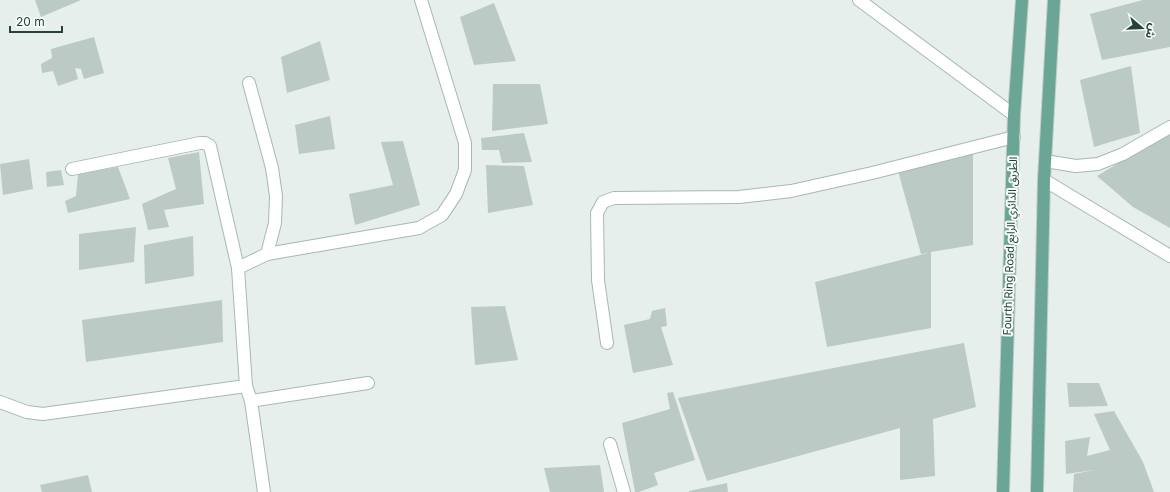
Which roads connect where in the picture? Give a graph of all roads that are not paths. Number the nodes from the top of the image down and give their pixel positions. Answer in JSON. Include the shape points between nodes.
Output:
{"nodes":[{"id":1,"x":421,"y":0,"type":"edge"},
{"id":2,"x":859,"y":0,"type":"edge"},
{"id":3,"x":1022,"y":0,"type":"edge"},
{"id":4,"x":1054,"y":0,"type":"edge"},
{"id":5,"x":249,"y":83,"type":"dead end"},
{"id":6,"x":1014,"y":115,"type":"junction"},
{"id":7,"x":1170,"y":127,"type":"edge"},
{"id":8,"x":1014,"y":137,"type":"junction"},
{"id":9,"x":1045,"y":160,"type":"junction"},
{"id":10,"x":72,"y":169,"type":"dead end"},
{"id":11,"x":1044,"y":180,"type":"junction"},
{"id":12,"x":267,"y":254,"type":"junction"},
{"id":13,"x":1170,"y":256,"type":"edge"},
{"id":14,"x":238,"y":268,"type":"junction"},
{"id":15,"x":607,"y":343,"type":"dead end"},
{"id":16,"x":368,"y":383,"type":"dead end"},
{"id":17,"x":246,"y":386,"type":"junction"},
{"id":18,"x":251,"y":401,"type":"junction"},
{"id":19,"x":0,"y":402,"type":"edge"},
{"id":20,"x":610,"y":444,"type":"dead end"},
{"id":21,"x":264,"y":492,"type":"edge"},
{"id":22,"x":624,"y":492,"type":"edge"},
{"id":23,"x":1003,"y":492,"type":"edge"},
{"id":24,"x":1037,"y":492,"type":"edge"}],
"edges":[{"from":1,"to":12,"type":"street","via":[[465,143],[465,170],[456,194],[442,216],[419,228]]},
{"from":2,"to":6,"type":"street"},
{"from":3,"to":6,"type":"main road","name":"Fourth Ring Road الطريق الدائري الرابع"},
{"from":4,"to":9,"type":"main road"},
{"from":5,"to":12,"type":"street","via":[[272,168],[276,196],[275,223]]},
{"from":6,"to":8,"type":"main road","name":"Fourth Ring Road الطريق الدائري الرابع"},
{"from":7,"to":9,"type":"street","via":[[1123,154],[1098,164],[1076,166]]},
{"from":8,"to":15,"type":"street","via":[[791,191],[739,197],[614,198],[603,202],[597,213],[597,257]]},
{"from":8,"to":23,"type":"main road","name":"Fourth Ring Road الطريق الدائري الرابع"},
{"from":9,"to":11,"type":"main road"},
{"from":10,"to":14,"type":"street","via":[[205,143],[210,146]]},
{"from":11,"to":13,"type":"street"},
{"from":11,"to":24,"type":"main road"},
{"from":12,"to":14,"type":"street"},
{"from":14,"to":17,"type":"street"},
{"from":16,"to":18,"type":"street"},
{"from":17,"to":18,"type":"street"},
{"from":17,"to":19,"type":"street","via":[[42,414],[27,412]]},
{"from":18,"to":21,"type":"street"},
{"from":20,"to":22,"type":"street"}]}
